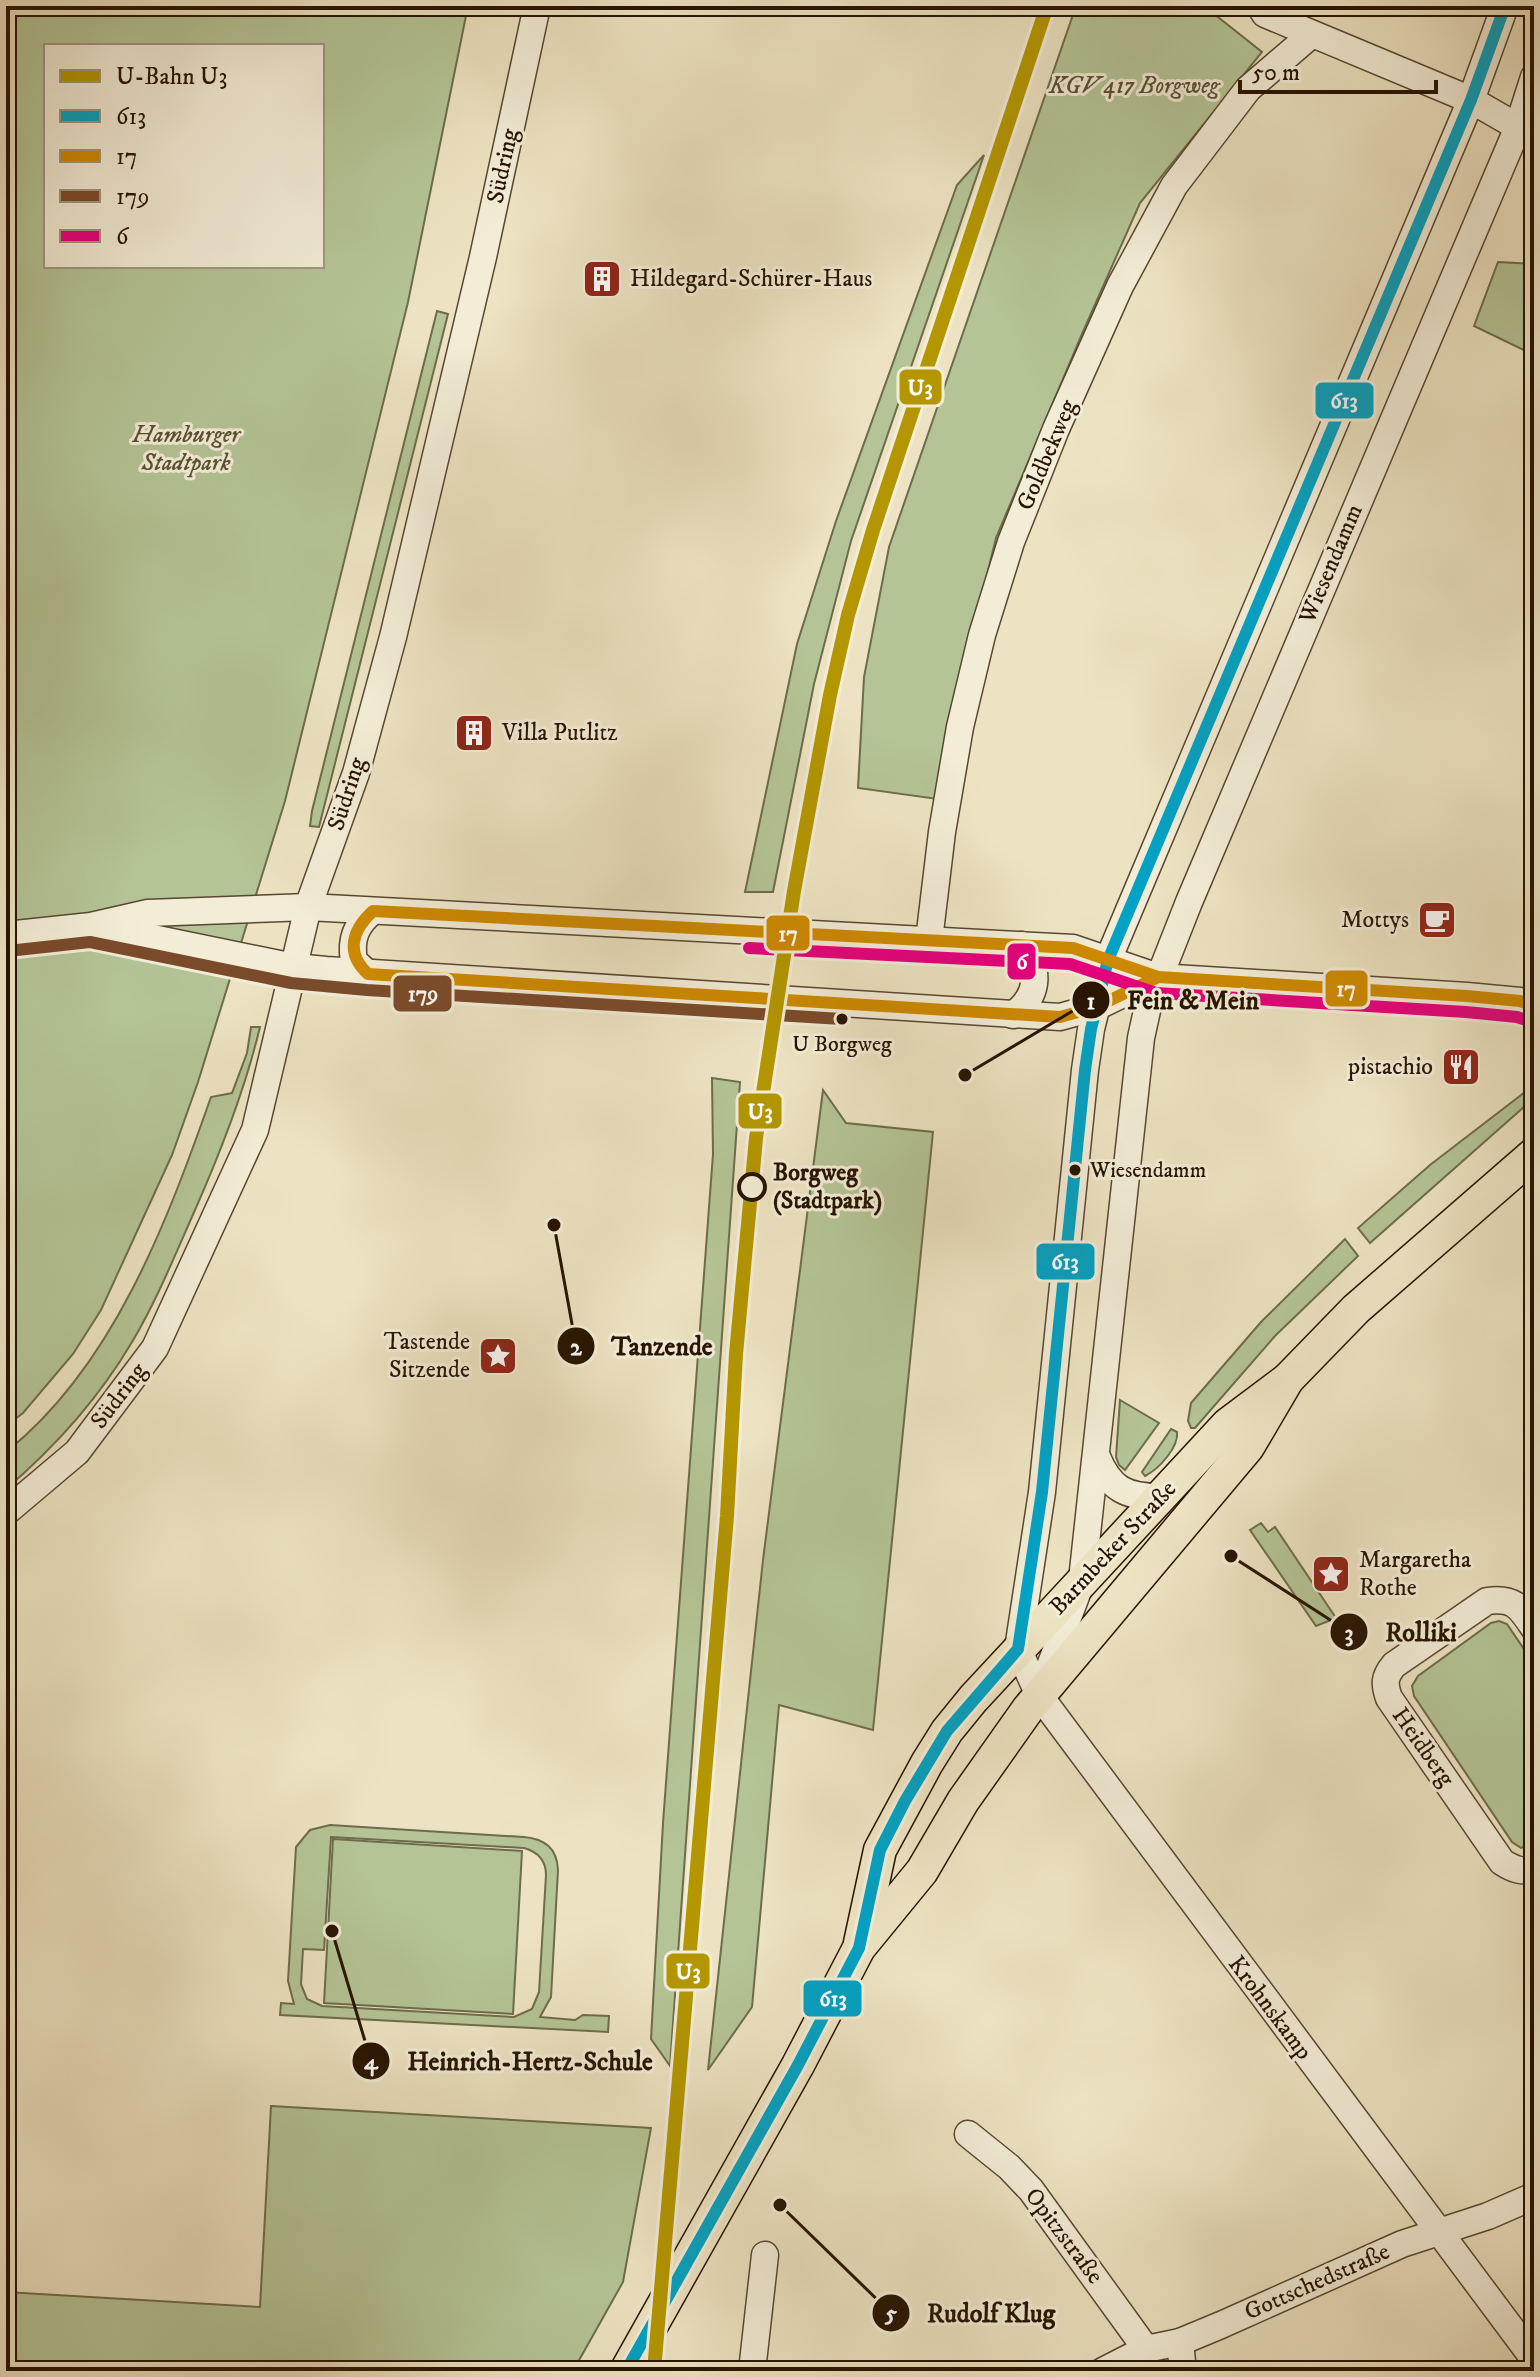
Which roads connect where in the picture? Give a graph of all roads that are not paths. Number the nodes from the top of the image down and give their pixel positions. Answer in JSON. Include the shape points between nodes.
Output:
{"nodes":[{"id":1,"x":537,"y":6,"type":"edge"},
{"id":2,"x":1260,"y":6,"type":"edge"},
{"id":3,"x":1505,"y":6,"type":"edge"},
{"id":4,"x":1311,"y":35,"type":"junction"},
{"id":5,"x":1534,"y":77,"type":"edge"},
{"id":6,"x":1471,"y":100,"type":"junction"},
{"id":7,"x":1518,"y":127,"type":"junction"},
{"id":8,"x":308,"y":907,"type":"junction"},
{"id":9,"x":373,"y":911,"type":"junction"},
{"id":10,"x":91,"y":926,"type":"junction"},
{"id":11,"x":6,"y":935,"type":"edge"},
{"id":12,"x":929,"y":940,"type":"junction"},
{"id":13,"x":1021,"y":945,"type":"junction"},
{"id":14,"x":1108,"y":960,"type":"junction"},
{"id":15,"x":294,"y":967,"type":"junction"},
{"id":16,"x":368,"y":974,"type":"junction"},
{"id":17,"x":1158,"y":977,"type":"junction"},
{"id":18,"x":1529,"y":1001,"type":"edge"},
{"id":19,"x":1096,"y":1007,"type":"junction"},
{"id":20,"x":1013,"y":1015,"type":"junction"},
{"id":21,"x":1534,"y":1154,"type":"edge"},
{"id":22,"x":1288,"y":1379,"type":"junction"},
{"id":23,"x":1097,"y":1457,"type":"junction"},
{"id":24,"x":1160,"y":1497,"type":"junction"},
{"id":25,"x":6,"y":1512,"type":"edge"},
{"id":26,"x":1082,"y":1580,"type":"junction"},
{"id":27,"x":1534,"y":1628,"type":"edge"},
{"id":28,"x":1018,"y":1649,"type":"junction"},
{"id":29,"x":1039,"y":1695,"type":"junction"},
{"id":30,"x":1534,"y":1870,"type":"edge"},
{"id":31,"x":859,"y":1948,"type":"junction"},
{"id":32,"x":968,"y":2134,"type":"dead end"},
{"id":33,"x":1534,"y":2196,"type":"edge"},
{"id":34,"x":1438,"y":2233,"type":"junction"},
{"id":35,"x":765,"y":2255,"type":"dead end"},
{"id":36,"x":1180,"y":2342,"type":"junction"},
{"id":37,"x":1146,"y":2349,"type":"junction"},
{"id":38,"x":1534,"y":2359,"type":"edge"},
{"id":39,"x":626,"y":2371,"type":"edge"},
{"id":40,"x":752,"y":2371,"type":"edge"},
{"id":41,"x":1103,"y":2371,"type":"edge"},
{"id":42,"x":1183,"y":2371,"type":"edge"}],
"edges":[{"from":1,"to":8,"type":"street","name":"Südring","via":[[393,637],[356,773]]},
{"from":2,"to":4,"type":"street","via":[[1265,14]]},
{"from":3,"to":6,"type":"street"},
{"from":4,"to":6,"type":"street"},
{"from":4,"to":12,"type":"street","name":"Goldbekweg","via":[[1248,89],[1174,186],[1120,286],[1056,429],[1011,542],[982,635],[960,727]]},
{"from":5,"to":7,"type":"street","name":"Wiesendamm"},
{"from":6,"to":7,"type":"street"},
{"from":6,"to":14,"type":"street"},
{"from":7,"to":17,"type":"street","name":"Wiesendamm"},
{"from":8,"to":9,"type":"street"},
{"from":8,"to":10,"type":"street","via":[[148,913]]},
{"from":8,"to":15,"type":"street","name":"Südring"},
{"from":9,"to":12,"type":"street"},
{"from":9,"to":16,"type":"street","via":[[353,938],[354,961]]},
{"from":10,"to":11,"type":"street"},
{"from":10,"to":15,"type":"street"},
{"from":12,"to":13,"type":"street"},
{"from":13,"to":14,"type":"street","via":[[1073,948]]},
{"from":13,"to":20,"type":"street","via":[[1036,976],[1030,999]]},
{"from":14,"to":17,"type":"street"},
{"from":14,"to":19,"type":"street"},
{"from":15,"to":16,"type":"street"},
{"from":15,"to":25,"type":"street","name":"Südring","via":[[255,1130],[155,1348],[77,1452]]},
{"from":16,"to":20,"type":"street"},
{"from":17,"to":18,"type":"street"},
{"from":17,"to":19,"type":"street"},
{"from":17,"to":23,"type":"street","name":"Wiesendamm","via":[[1141,1038]]},
{"from":19,"to":20,"type":"street","via":[[1060,1017]]},
{"from":19,"to":28,"type":"street","via":[[1042,1492]]},
{"from":21,"to":22,"type":"main road","name":"Barmbeker Straße","via":[[1356,1309]]},
{"from":22,"to":24,"type":"main road","name":"Barmbeker Straße","via":[[1228,1424]]},
{"from":22,"to":29,"type":"main road","name":"Barmbeker Straße","via":[[1248,1447]]},
{"from":23,"to":24,"type":"street","via":[[1117,1488]]},
{"from":23,"to":26,"type":"street","name":"Wiesendamm"},
{"from":24,"to":26,"type":"main road","name":"Barmbeker Straße"},
{"from":26,"to":28,"type":"main road","name":"Barmbeker Straße"},
{"from":26,"to":29,"type":"street","name":"Wiesendamm"},
{"from":27,"to":30,"type":"street","name":"Heidberg","via":[[1512,1602],[1487,1601],[1394,1665],[1384,1685],[1502,1862],[1513,1869]]},
{"from":28,"to":29,"type":"street","name":"Krohnskamp"},
{"from":28,"to":31,"type":"main road","name":"Barmbeker Straße","via":[[947,1731],[905,1801],[880,1850]]},
{"from":29,"to":31,"type":"main road","name":"Barmbeker Straße","via":[[979,1776],[922,1871]]},
{"from":29,"to":34,"type":"street","name":"Krohnskamp"},
{"from":31,"to":39,"type":"main road","name":"Barmbeker Straße"},
{"from":32,"to":37,"type":"street","name":"Opitzstraße","via":[[1031,2190]]},
{"from":33,"to":34,"type":"street","name":"Gottschedstraße"},
{"from":34,"to":36,"type":"street","name":"Gottschedstraße"},
{"from":34,"to":38,"type":"street","name":"Krohnskamp"},
{"from":35,"to":40,"type":"street"},
{"from":36,"to":37,"type":"street","name":"Gottschedstraße"},
{"from":36,"to":42,"type":"street"},
{"from":37,"to":41,"type":"street","name":"Gottschedstraße"}]}
